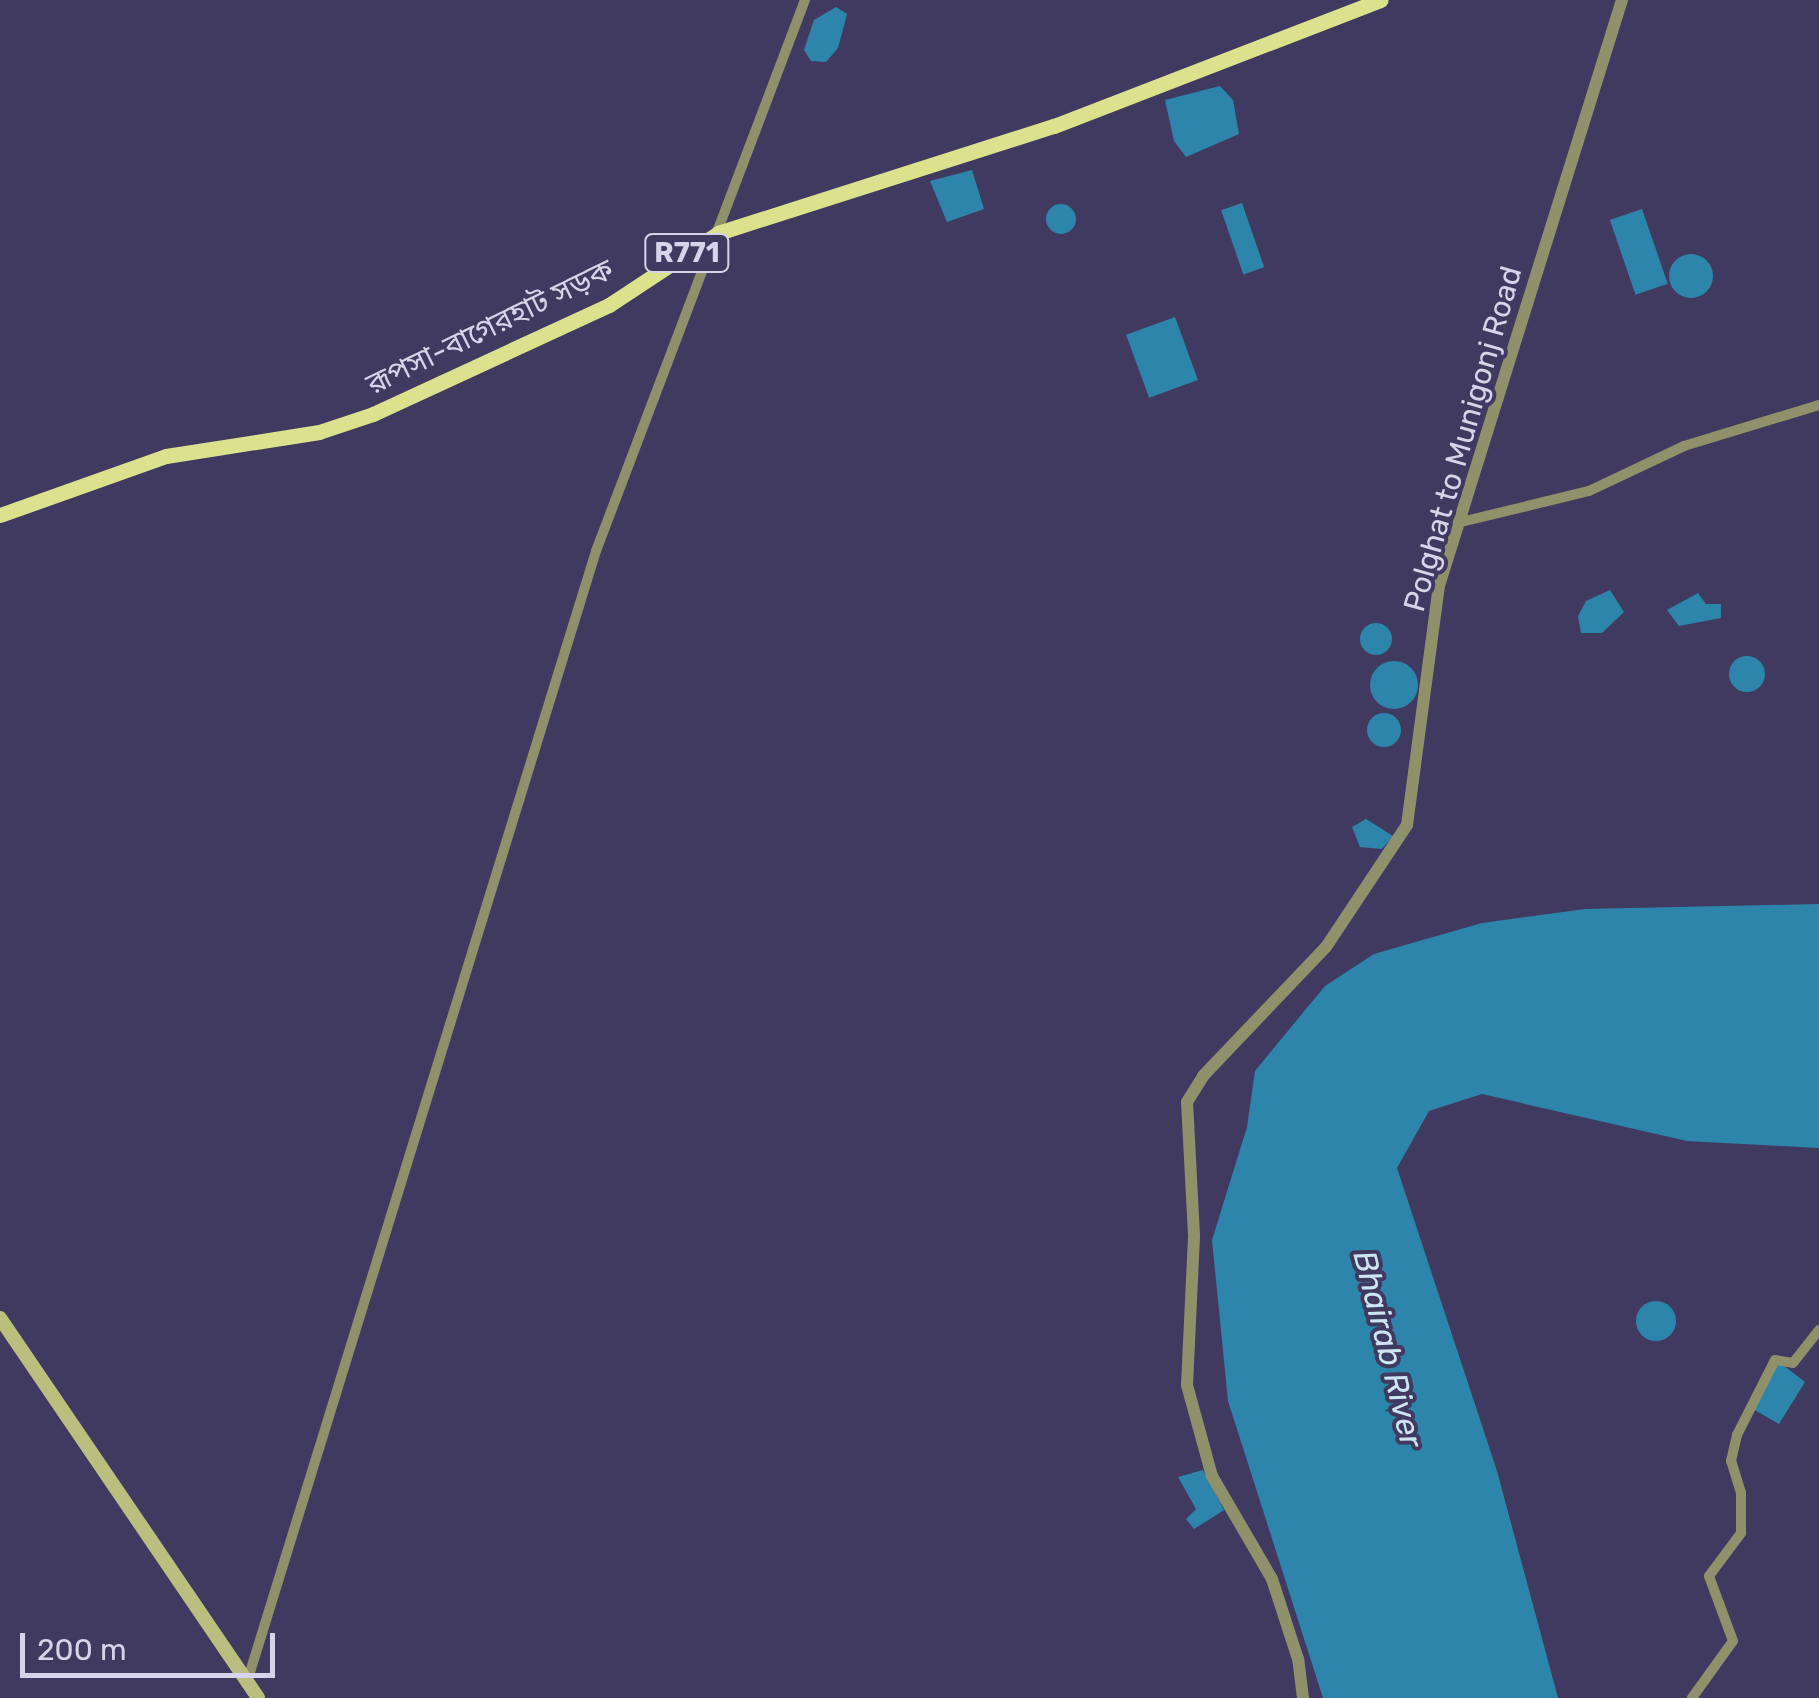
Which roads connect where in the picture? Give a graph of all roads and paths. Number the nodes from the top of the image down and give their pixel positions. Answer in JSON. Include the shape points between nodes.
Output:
{"nodes":[{"id":1,"x":805,"y":0,"type":"edge"},
{"id":2,"x":1382,"y":0,"type":"edge"},
{"id":3,"x":1622,"y":0,"type":"edge"},
{"id":4,"x":718,"y":233,"type":"junction"},
{"id":5,"x":1819,"y":405,"type":"edge"},
{"id":6,"x":0,"y":515,"type":"edge"},
{"id":7,"x":1461,"y":522,"type":"junction"},
{"id":8,"x":0,"y":1318,"type":"edge"},
{"id":9,"x":1819,"y":1330,"type":"edge"},
{"id":10,"x":246,"y":1688,"type":"edge"},
{"id":11,"x":258,"y":1698,"type":"edge"},
{"id":12,"x":1303,"y":1698,"type":"edge"},
{"id":13,"x":1692,"y":1698,"type":"edge"}],
"edges":[{"from":1,"to":4,"type":"street"},
{"from":2,"to":4,"type":"main road","name":"রূপসা-বাগেরহাট সড়ক","number":"R771","via":[[1054,126]]},
{"from":3,"to":7,"type":"street","name":"Polghat to Munigonj Road"},
{"from":4,"to":6,"type":"main road","name":"রূপসা-বাগেরহাট সড়ক","number":"R771","via":[[609,304],[373,414],[319,432],[166,456]]},
{"from":4,"to":10,"type":"street","via":[[596,552]]},
{"from":5,"to":7,"type":"street","via":[[1684,446],[1588,491]]},
{"from":7,"to":12,"type":"street","name":"Polghat to Munigonj Road","via":[[1440,586],[1407,825],[1326,947],[1204,1076],[1188,1102],[1194,1235],[1186,1385],[1212,1476],[1272,1579]]},
{"from":8,"to":10,"type":"main road"},
{"from":9,"to":13,"type":"street","via":[[1793,1363],[1775,1360],[1737,1435],[1731,1461],[1741,1493],[1742,1533],[1709,1576],[1733,1641]]},
{"from":10,"to":11,"type":"main road"}]}
